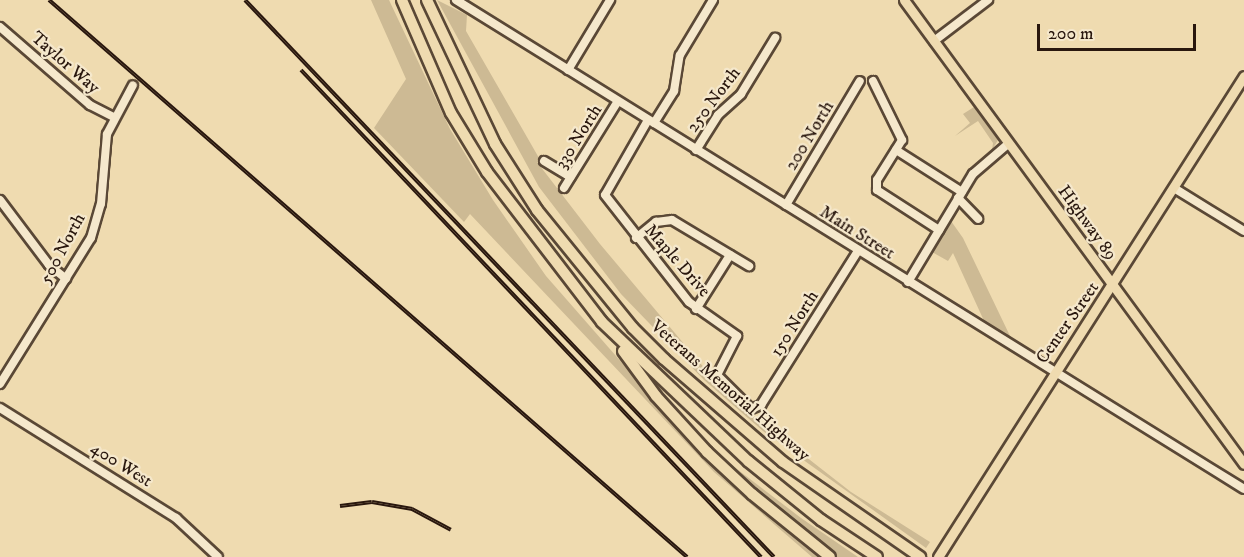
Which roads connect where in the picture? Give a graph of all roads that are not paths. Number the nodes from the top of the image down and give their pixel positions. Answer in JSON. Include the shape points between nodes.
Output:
{"nodes":[{"id":1,"x":402,"y":0,"type":"edge"},
{"id":2,"x":427,"y":0,"type":"edge"},
{"id":3,"x":456,"y":0,"type":"edge"},
{"id":4,"x":610,"y":0,"type":"edge"},
{"id":5,"x":713,"y":0,"type":"edge"},
{"id":6,"x":904,"y":0,"type":"edge"},
{"id":7,"x":988,"y":0,"type":"edge"},
{"id":8,"x":0,"y":27,"type":"edge"},
{"id":9,"x":775,"y":38,"type":"dead end"},
{"id":10,"x":934,"y":41,"type":"junction"},
{"id":11,"x":568,"y":70,"type":"junction"},
{"id":12,"x":1244,"y":76,"type":"edge"},
{"id":13,"x":860,"y":81,"type":"dead end"},
{"id":14,"x":873,"y":81,"type":"dead end"},
{"id":15,"x":133,"y":85,"type":"dead end"},
{"id":16,"x":618,"y":101,"type":"junction"},
{"id":17,"x":114,"y":117,"type":"junction"},
{"id":18,"x":651,"y":122,"type":"junction"},
{"id":19,"x":1008,"y":144,"type":"junction"},
{"id":20,"x":696,"y":150,"type":"junction"},
{"id":21,"x":896,"y":150,"type":"junction"},
{"id":22,"x":544,"y":161,"type":"dead end"},
{"id":23,"x":571,"y":177,"type":"junction"},
{"id":24,"x":564,"y":188,"type":"dead end"},
{"id":25,"x":1174,"y":188,"type":"junction"},
{"id":26,"x":960,"y":195,"type":"junction"},
{"id":27,"x":0,"y":200,"type":"edge"},
{"id":28,"x":786,"y":206,"type":"junction"},
{"id":29,"x":978,"y":219,"type":"dead end"},
{"id":30,"x":939,"y":230,"type":"junction"},
{"id":31,"x":1244,"y":231,"type":"edge"},
{"id":32,"x":636,"y":238,"type":"junction"},
{"id":33,"x":858,"y":251,"type":"junction"},
{"id":34,"x":730,"y":255,"type":"junction"},
{"id":35,"x":748,"y":266,"type":"dead end"},
{"id":36,"x":66,"y":279,"type":"junction"},
{"id":37,"x":908,"y":282,"type":"junction"},
{"id":38,"x":1113,"y":286,"type":"junction"},
{"id":39,"x":696,"y":309,"type":"junction"},
{"id":40,"x":602,"y":322,"type":"junction"},
{"id":41,"x":1055,"y":372,"type":"junction"},
{"id":42,"x":717,"y":373,"type":"joint"},
{"id":43,"x":0,"y":384,"type":"edge"},
{"id":44,"x":0,"y":408,"type":"edge"},
{"id":45,"x":1244,"y":464,"type":"edge"},
{"id":46,"x":1244,"y":489,"type":"edge"},
{"id":47,"x":218,"y":557,"type":"edge"},
{"id":48,"x":830,"y":557,"type":"edge"},
{"id":49,"x":878,"y":557,"type":"edge"},
{"id":50,"x":920,"y":557,"type":"edge"},
{"id":51,"x":938,"y":557,"type":"edge"}],
"edges":[{"from":1,"to":40,"type":"highway","name":"Veterans Memorial Highway","via":[[451,113],[487,172]]},
{"from":2,"to":50,"type":"highway","name":"Veterans Memorial Highway","via":[[495,144],[537,210],[613,305],[664,359],[783,462]]},
{"from":3,"to":11,"type":"street","name":"Main Street"},
{"from":4,"to":11,"type":"street"},
{"from":5,"to":18,"type":"street","via":[[680,55],[675,87]]},
{"from":6,"to":10,"type":"main road","name":"Highway 89"},
{"from":7,"to":10,"type":"street"},
{"from":8,"to":17,"type":"street","name":"Taylor Way","via":[[90,105]]},
{"from":9,"to":20,"type":"street","name":"250 North","via":[[742,91],[718,115]]},
{"from":10,"to":19,"type":"main road","name":"Highway 89"},
{"from":11,"to":16,"type":"street","name":"Main Street"},
{"from":12,"to":25,"type":"main road","name":"Center Street"},
{"from":13,"to":28,"type":"street","name":"200 North"},
{"from":14,"to":21,"type":"street","via":[[900,136]]},
{"from":15,"to":17,"type":"street","name":"500 North"},
{"from":16,"to":18,"type":"street","name":"Main Street"},
{"from":16,"to":23,"type":"street","name":"330 North"},
{"from":17,"to":36,"type":"street","name":"500 North","via":[[104,148],[97,220]]},
{"from":18,"to":20,"type":"street","name":"Main Street"},
{"from":18,"to":32,"type":"street","name":"Maple Drive","via":[[604,193]]},
{"from":19,"to":26,"type":"street","via":[[982,164]]},
{"from":19,"to":38,"type":"main road","name":"Highway 89"},
{"from":20,"to":28,"type":"street","name":"Main Street"},
{"from":21,"to":26,"type":"street"},
{"from":21,"to":30,"type":"street","via":[[878,180],[878,190]]},
{"from":22,"to":23,"type":"street"},
{"from":23,"to":24,"type":"street","name":"330 North"},
{"from":25,"to":31,"type":"street"},
{"from":25,"to":38,"type":"main road","name":"Center Street"},
{"from":26,"to":29,"type":"street"},
{"from":26,"to":30,"type":"street"},
{"from":27,"to":36,"type":"street","via":[[49,265]]},
{"from":28,"to":33,"type":"street","name":"Main Street"},
{"from":30,"to":37,"type":"street"},
{"from":32,"to":34,"type":"street","via":[[667,219]]},
{"from":32,"to":39,"type":"street","name":"Maple Drive"},
{"from":33,"to":37,"type":"street","name":"Main Street"},
{"from":33,"to":42,"type":"street","name":"150 North","via":[[761,405],[754,410],[731,392]]},
{"from":34,"to":35,"type":"street"},
{"from":34,"to":39,"type":"street"},
{"from":36,"to":43,"type":"street","name":"500 North"},
{"from":37,"to":41,"type":"street","name":"Main Street"},
{"from":38,"to":41,"type":"main road","name":"Center Street"},
{"from":38,"to":45,"type":"main road","name":"Highway 89"},
{"from":39,"to":42,"type":"street","name":"Maple Drive","via":[[737,337]]},
{"from":40,"to":48,"type":"highway","via":[[656,396],[707,452]]},
{"from":40,"to":49,"type":"highway","name":"Veterans Memorial Highway","via":[[748,461],[821,520]]},
{"from":41,"to":46,"type":"street","name":"Main Street"},
{"from":41,"to":51,"type":"main road","name":"Center Street"},
{"from":44,"to":47,"type":"street","name":"400 West","via":[[176,518]]}]}
